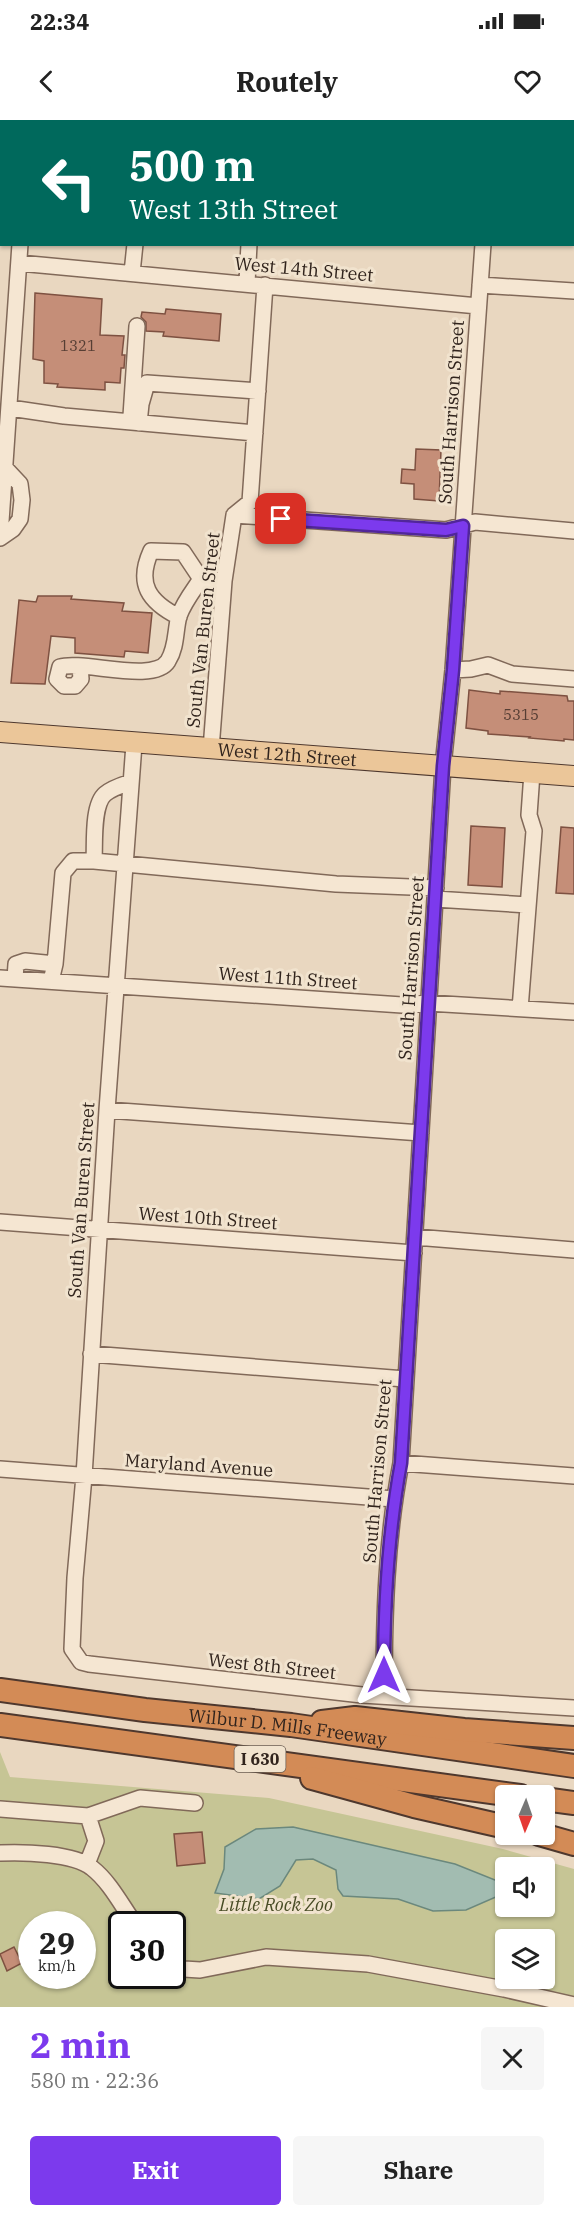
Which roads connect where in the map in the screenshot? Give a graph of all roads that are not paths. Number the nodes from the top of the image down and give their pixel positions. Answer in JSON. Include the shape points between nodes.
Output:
{"nodes":[{"id":1,"x":20,"y":246,"type":"edge"},
{"id":2,"x":135,"y":246,"type":"edge"},
{"id":3,"x":249,"y":246,"type":"edge"},
{"id":4,"x":483,"y":246,"type":"edge"},
{"id":5,"x":19,"y":263,"type":"junction"},
{"id":6,"x":132,"y":273,"type":"junction"},
{"id":7,"x":247,"y":283,"type":"junction"},
{"id":8,"x":265,"y":285,"type":"junction"},
{"id":9,"x":480,"y":285,"type":"junction"},
{"id":10,"x":574,"y":291,"type":"edge"},
{"id":11,"x":478,"y":306,"type":"junction"},
{"id":12,"x":137,"y":326,"type":"dead end"},
{"id":13,"x":258,"y":391,"type":"junction"},
{"id":14,"x":10,"y":408,"type":"junction"},
{"id":15,"x":134,"y":422,"type":"junction"},
{"id":16,"x":255,"y":433,"type":"junction"},
{"id":17,"x":234,"y":515,"type":"junction"},
{"id":18,"x":463,"y":526,"type":"junction"},
{"id":19,"x":574,"y":531,"type":"edge"},
{"id":20,"x":0,"y":537,"type":"edge"},
{"id":21,"x":201,"y":579,"type":"junction"},
{"id":22,"x":224,"y":581,"type":"junction"},
{"id":23,"x":179,"y":617,"type":"junction"},
{"id":24,"x":80,"y":667,"type":"dead end"},
{"id":25,"x":453,"y":670,"type":"junction"},
{"id":26,"x":574,"y":679,"type":"edge"},
{"id":27,"x":0,"y":732,"type":"edge"},
{"id":28,"x":134,"y":744,"type":"junction"},
{"id":29,"x":211,"y":749,"type":"junction"},
{"id":30,"x":443,"y":766,"type":"junction"},
{"id":31,"x":532,"y":773,"type":"junction"},
{"id":32,"x":574,"y":776,"type":"edge"},
{"id":33,"x":131,"y":782,"type":"junction"},
{"id":34,"x":94,"y":861,"type":"junction"},
{"id":35,"x":124,"y":864,"type":"junction"},
{"id":36,"x":436,"y":893,"type":"junction"},
{"id":37,"x":528,"y":905,"type":"junction"},
{"id":38,"x":55,"y":964,"type":"junction"},
{"id":39,"x":8,"y":978,"type":"edge"},
{"id":40,"x":51,"y":981,"type":"junction"},
{"id":41,"x":116,"y":986,"type":"junction"},
{"id":42,"x":428,"y":1003,"type":"junction"},
{"id":43,"x":520,"y":1009,"type":"junction"},
{"id":44,"x":574,"y":1012,"type":"edge"},
{"id":45,"x":107,"y":1110,"type":"junction"},
{"id":46,"x":421,"y":1133,"type":"junction"},
{"id":47,"x":0,"y":1222,"type":"edge"},
{"id":48,"x":99,"y":1230,"type":"junction"},
{"id":49,"x":415,"y":1237,"type":"junction"},
{"id":50,"x":574,"y":1250,"type":"edge"},
{"id":51,"x":414,"y":1253,"type":"junction"},
{"id":52,"x":91,"y":1354,"type":"junction"},
{"id":53,"x":405,"y":1379,"type":"junction"},
{"id":54,"x":401,"y":1463,"type":"junction"},
{"id":55,"x":0,"y":1469,"type":"edge"},
{"id":56,"x":84,"y":1476,"type":"junction"},
{"id":57,"x":574,"y":1476,"type":"edge"},
{"id":58,"x":394,"y":1499,"type":"junction"},
{"id":59,"x":76,"y":1657,"type":"joint"},
{"id":60,"x":0,"y":1690,"type":"edge"},
{"id":61,"x":384,"y":1695,"type":"junction"},
{"id":62,"x":574,"y":1708,"type":"edge"},
{"id":63,"x":0,"y":1725,"type":"edge"},
{"id":64,"x":291,"y":1725,"type":"junction"},
{"id":65,"x":574,"y":1738,"type":"edge"},
{"id":66,"x":223,"y":1754,"type":"junction"},
{"id":67,"x":574,"y":1766,"type":"edge"},
{"id":68,"x":495,"y":1792,"type":"edge"},
{"id":69,"x":555,"y":1800,"type":"edge"},
{"id":70,"x":195,"y":1803,"type":"dead end"},
{"id":71,"x":574,"y":1803,"type":"edge"},
{"id":72,"x":0,"y":1809,"type":"edge"},
{"id":73,"x":88,"y":1816,"type":"junction"},
{"id":74,"x":495,"y":1824,"type":"edge"},
{"id":75,"x":555,"y":1839,"type":"edge"},
{"id":76,"x":574,"y":1844,"type":"edge"},
{"id":77,"x":0,"y":1853,"type":"edge"},
{"id":78,"x":87,"y":1864,"type":"junction"},
{"id":79,"x":126,"y":1911,"type":"edge"},
{"id":80,"x":186,"y":1969,"type":"edge"},
{"id":81,"x":574,"y":2005,"type":"edge"}],
"edges":[{"from":1,"to":5,"type":"street"},
{"from":2,"to":6,"type":"street"},
{"from":3,"to":7,"type":"street"},
{"from":4,"to":9,"type":"street","name":"South Harrison Street"},
{"from":5,"to":6,"type":"street","name":"West 14th Street"},
{"from":5,"to":14,"type":"street"},
{"from":6,"to":7,"type":"street","name":"West 14th Street"},
{"from":7,"to":8,"type":"street","name":"West 14th Street"},
{"from":8,"to":11,"type":"street","name":"West 14th Street"},
{"from":8,"to":13,"type":"street"},
{"from":9,"to":10,"type":"street"},
{"from":9,"to":11,"type":"street","name":"South Harrison Street"},
{"from":11,"to":18,"type":"street","name":"South Harrison Street"},
{"from":12,"to":15,"type":"street"},
{"from":13,"to":15,"type":"street","via":[[147,383]]},
{"from":13,"to":16,"type":"street"},
{"from":14,"to":15,"type":"street"},
{"from":14,"to":20,"type":"street"},
{"from":15,"to":16,"type":"street"},
{"from":16,"to":17,"type":"street","via":[[250,502]]},
{"from":17,"to":18,"type":"street","via":[[446,530]]},
{"from":17,"to":22,"type":"street","name":"South Van Buren Street"},
{"from":18,"to":19,"type":"street","via":[[475,522]]},
{"from":18,"to":25,"type":"street","name":"South Harrison Street"},
{"from":21,"to":22,"type":"street"},
{"from":21,"to":23,"type":"street"},
{"from":21,"to":23,"type":"street","via":[[183,552],[151,551],[144,570],[148,594],[162,609]]},
{"from":22,"to":29,"type":"street","name":"South Van Buren Street"},
{"from":23,"to":24,"type":"street","via":[[177,637],[163,667]]},
{"from":25,"to":26,"type":"street","via":[[488,665],[512,674]]},
{"from":25,"to":30,"type":"street","name":"South Harrison Street"},
{"from":27,"to":28,"type":"main road","name":"West 12th Street"},
{"from":28,"to":29,"type":"main road","name":"West 12th Street"},
{"from":28,"to":33,"type":"street","name":"South Van Buren Street"},
{"from":29,"to":30,"type":"main road","name":"West 12th Street"},
{"from":30,"to":31,"type":"main road","name":"West 12th Street"},
{"from":30,"to":36,"type":"street","name":"South Harrison Street"},
{"from":31,"to":32,"type":"main road","name":"West 12th Street"},
{"from":31,"to":37,"type":"street","via":[[529,815],[534,831]]},
{"from":33,"to":34,"type":"street","via":[[103,796],[97,806]]},
{"from":33,"to":35,"type":"street","name":"South Van Buren Street"},
{"from":34,"to":35,"type":"street"},
{"from":34,"to":38,"type":"street","via":[[73,861],[63,873]]},
{"from":35,"to":36,"type":"street"},
{"from":35,"to":41,"type":"street","name":"South Van Buren Street"},
{"from":36,"to":37,"type":"street"},
{"from":36,"to":42,"type":"street","name":"South Harrison Street"},
{"from":37,"to":43,"type":"street"},
{"from":38,"to":39,"type":"street","via":[[25,961],[16,964]]},
{"from":38,"to":40,"type":"street"},
{"from":39,"to":40,"type":"street","name":"West 11th Street"},
{"from":40,"to":41,"type":"street","name":"West 11th Street"},
{"from":41,"to":42,"type":"street","name":"West 11th Street","via":[[402,1005]]},
{"from":41,"to":45,"type":"street","name":"South Van Buren Street"},
{"from":42,"to":43,"type":"street","name":"West 11th Street"},
{"from":42,"to":46,"type":"street","name":"South Harrison Street"},
{"from":43,"to":44,"type":"street","name":"West 11th Street"},
{"from":45,"to":46,"type":"street"},
{"from":45,"to":48,"type":"street","name":"South Van Buren Street"},
{"from":46,"to":49,"type":"street","name":"South Harrison Street"},
{"from":47,"to":48,"type":"street","name":"West 10th Street"},
{"from":48,"to":51,"type":"street","name":"West 10th Street"},
{"from":48,"to":52,"type":"street","name":"South Van Buren Street"},
{"from":49,"to":50,"type":"street"},
{"from":49,"to":51,"type":"street","name":"South Harrison Street"},
{"from":51,"to":53,"type":"street","name":"South Harrison Street"},
{"from":52,"to":53,"type":"street"},
{"from":52,"to":56,"type":"street","name":"South Van Buren Street"},
{"from":53,"to":54,"type":"street","name":"South Harrison Street"},
{"from":54,"to":57,"type":"street"},
{"from":54,"to":58,"type":"street","name":"South Harrison Street"},
{"from":55,"to":56,"type":"street","name":"Maryland Avenue"},
{"from":56,"to":58,"type":"street","name":"Maryland Avenue"},
{"from":56,"to":59,"type":"street","name":"South Van Buren Street","via":[[71,1642]]},
{"from":58,"to":61,"type":"street","name":"South Harrison Street","via":[[384,1616]]},
{"from":59,"to":61,"type":"street","name":"West 8th Street","via":[[89,1664]]},
{"from":60,"to":64,"type":"highway","name":"Wilbur D. Mills Freeway","number":"I 630"},
{"from":61,"to":62,"type":"street","name":"West 8th Street"},
{"from":63,"to":66,"type":"highway","name":"Wilbur D. Mills Freeway","number":"I 630"},
{"from":64,"to":65,"type":"highway","via":[[355,1718]]},
{"from":64,"to":67,"type":"highway","name":"Wilbur D. Mills Freeway","number":"I 630"},
{"from":66,"to":68,"type":"highway","name":"Wilbur D. Mills Freeway","number":"I 630"},
{"from":66,"to":74,"type":"highway"},
{"from":69,"to":71,"type":"highway"},
{"from":70,"to":73,"type":"street","via":[[140,1798]]},
{"from":72,"to":73,"type":"street"},
{"from":73,"to":78,"type":"street","via":[[96,1840]]},
{"from":75,"to":76,"type":"highway"},
{"from":77,"to":78,"type":"street","via":[[47,1855]]},
{"from":78,"to":79,"type":"street"},
{"from":80,"to":81,"type":"street","via":[[266,1957],[368,1964]]}]}
